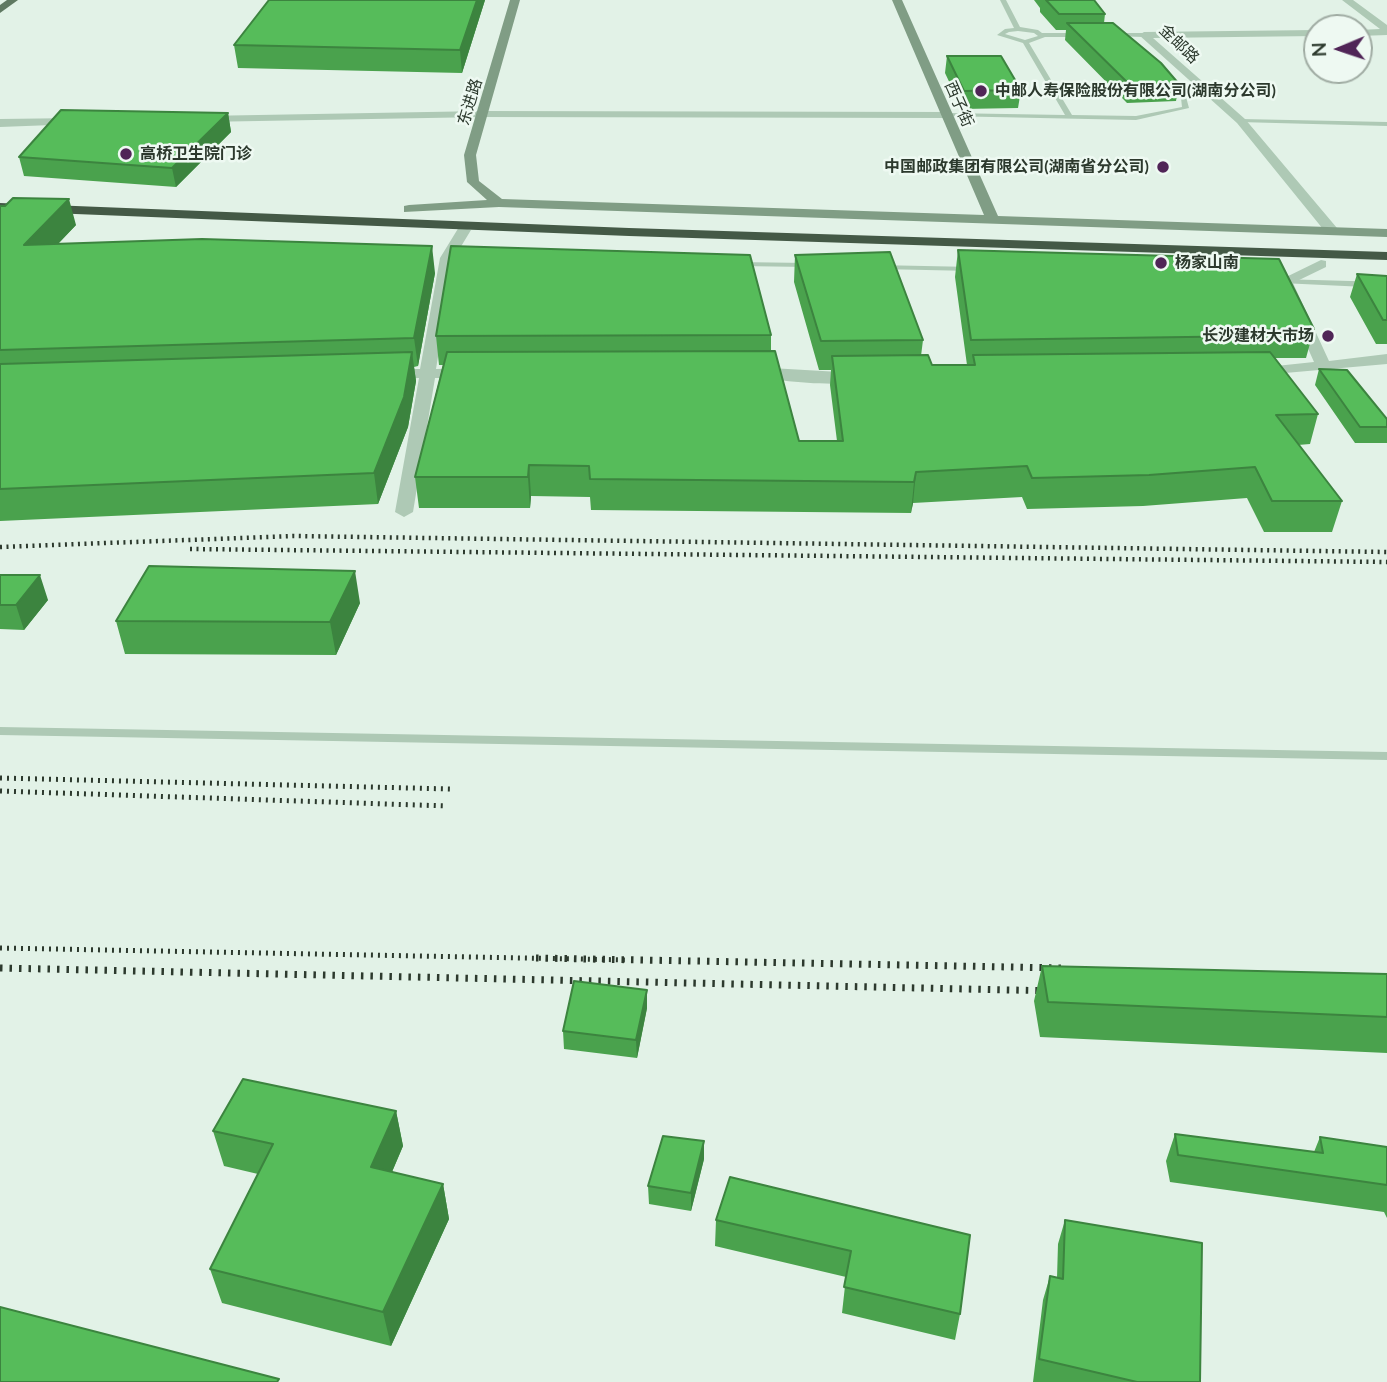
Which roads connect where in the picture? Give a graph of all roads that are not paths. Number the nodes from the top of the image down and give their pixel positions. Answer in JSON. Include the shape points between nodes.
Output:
{"nodes":[{"id":1,"x":13,"y":0,"type":"edge"},
{"id":2,"x":516,"y":0,"type":"edge"},
{"id":3,"x":897,"y":0,"type":"edge"},
{"id":4,"x":1003,"y":0,"type":"edge"},
{"id":5,"x":1348,"y":0,"type":"edge"},
{"id":6,"x":0,"y":10,"type":"edge"},
{"id":7,"x":1106,"y":26,"type":"edge"},
{"id":8,"x":1018,"y":29,"type":"junction"},
{"id":9,"x":1387,"y":31,"type":"edge"},
{"id":10,"x":1303,"y":33,"type":"edge"},
{"id":11,"x":1113,"y":34,"type":"junction"},
{"id":12,"x":1042,"y":35,"type":"junction"},
{"id":13,"x":1090,"y":35,"type":"edge"},
{"id":14,"x":1101,"y":35,"type":"edge"},
{"id":15,"x":1143,"y":35,"type":"junction"},
{"id":16,"x":1024,"y":41,"type":"junction"},
{"id":17,"x":1121,"y":44,"type":"edge"},
{"id":18,"x":1157,"y":69,"type":"edge"},
{"id":19,"x":484,"y":114,"type":"junction"},
{"id":20,"x":946,"y":115,"type":"junction"},
{"id":21,"x":1069,"y":116,"type":"junction"},
{"id":22,"x":192,"y":119,"type":"edge"},
{"id":23,"x":96,"y":121,"type":"edge"},
{"id":24,"x":1241,"y":121,"type":"junction"},
{"id":25,"x":0,"y":122,"type":"edge"},
{"id":26,"x":1387,"y":124,"type":"edge"},
{"id":27,"x":0,"y":194,"type":"edge"},
{"id":28,"x":0,"y":200,"type":"edge"},
{"id":29,"x":499,"y":203,"type":"junction"},
{"id":30,"x":0,"y":207,"type":"edge"},
{"id":31,"x":409,"y":209,"type":"junction"},
{"id":32,"x":0,"y":215,"type":"edge"},
{"id":33,"x":444,"y":219,"type":"junction"},
{"id":34,"x":993,"y":220,"type":"junction"},
{"id":35,"x":573,"y":225,"type":"junction"},
{"id":36,"x":464,"y":230,"type":"junction"},
{"id":37,"x":1332,"y":232,"type":"junction"},
{"id":38,"x":1387,"y":233,"type":"edge"},
{"id":39,"x":1387,"y":249,"type":"edge"},
{"id":40,"x":1387,"y":256,"type":"edge"},
{"id":41,"x":723,"y":264,"type":"edge"},
{"id":42,"x":1321,"y":264,"type":"dead end"},
{"id":43,"x":820,"y":266,"type":"edge"},
{"id":44,"x":862,"y":267,"type":"edge"},
{"id":45,"x":985,"y":270,"type":"edge"},
{"id":46,"x":1279,"y":281,"type":"junction"},
{"id":47,"x":1387,"y":285,"type":"edge"},
{"id":48,"x":1387,"y":359,"type":"edge"},
{"id":49,"x":1324,"y":366,"type":"junction"},
{"id":50,"x":731,"y":372,"type":"edge"},
{"id":51,"x":428,"y":373,"type":"junction"},
{"id":52,"x":483,"y":373,"type":"edge"},
{"id":53,"x":1239,"y":373,"type":"edge"},
{"id":54,"x":373,"y":374,"type":"edge"},
{"id":55,"x":872,"y":378,"type":"edge"},
{"id":56,"x":404,"y":512,"type":"dead end"},
{"id":57,"x":0,"y":731,"type":"edge"},
{"id":58,"x":1387,"y":756,"type":"edge"}],
"edges":[{"from":1,"to":6,"type":"main road"},
{"from":2,"to":19,"type":"street","name":"东进路"},
{"from":3,"to":20,"type":"street","name":"西子街"},
{"from":4,"to":8,"type":"lane"},
{"from":5,"to":9,"type":"street"},
{"from":7,"to":11,"type":"lane"},
{"from":8,"to":12,"type":"lane"},
{"from":8,"to":16,"type":"lane","via":[[1000,35]]},
{"from":10,"to":15,"type":"street","name":"金邮路"},
{"from":11,"to":14,"type":"lane"},
{"from":11,"to":15,"type":"lane"},
{"from":11,"to":17,"type":"lane"},
{"from":12,"to":13,"type":"lane"},
{"from":12,"to":16,"type":"lane"},
{"from":15,"to":24,"type":"street","name":"金邮路"},
{"from":16,"to":21,"type":"lane"},
{"from":18,"to":21,"type":"lane","via":[[1184,98],[1186,108],[1150,117]]},
{"from":19,"to":20,"type":"street"},
{"from":19,"to":22,"type":"street"},
{"from":19,"to":29,"type":"street","name":"东进路","via":[[470,155],[473,182]]},
{"from":20,"to":21,"type":"lane"},
{"from":20,"to":34,"type":"street","name":"西子街"},
{"from":23,"to":25,"type":"street"},
{"from":24,"to":26,"type":"lane"},
{"from":24,"to":37,"type":"street","name":"金邮路"},
{"from":27,"to":31,"type":"highway"},
{"from":28,"to":33,"type":"highway"},
{"from":29,"to":31,"type":"street"},
{"from":29,"to":34,"type":"street"},
{"from":30,"to":33,"type":"highway"},
{"from":31,"to":35,"type":"highway"},
{"from":32,"to":36,"type":"highway"},
{"from":33,"to":35,"type":"highway"},
{"from":34,"to":37,"type":"street"},
{"from":35,"to":36,"type":"highway"},
{"from":35,"to":39,"type":"highway"},
{"from":35,"to":40,"type":"highway"},
{"from":36,"to":51,"type":"street","via":[[447,258]]},
{"from":37,"to":38,"type":"street"},
{"from":41,"to":43,"type":"lane"},
{"from":42,"to":46,"type":"street"},
{"from":44,"to":45,"type":"lane"},
{"from":46,"to":47,"type":"lane"},
{"from":46,"to":49,"type":"street"},
{"from":48,"to":49,"type":"street"},
{"from":49,"to":53,"type":"street"},
{"from":50,"to":55,"type":"street"},
{"from":51,"to":52,"type":"street"},
{"from":51,"to":54,"type":"street"},
{"from":51,"to":56,"type":"street"},
{"from":57,"to":58,"type":"lane"}]}
